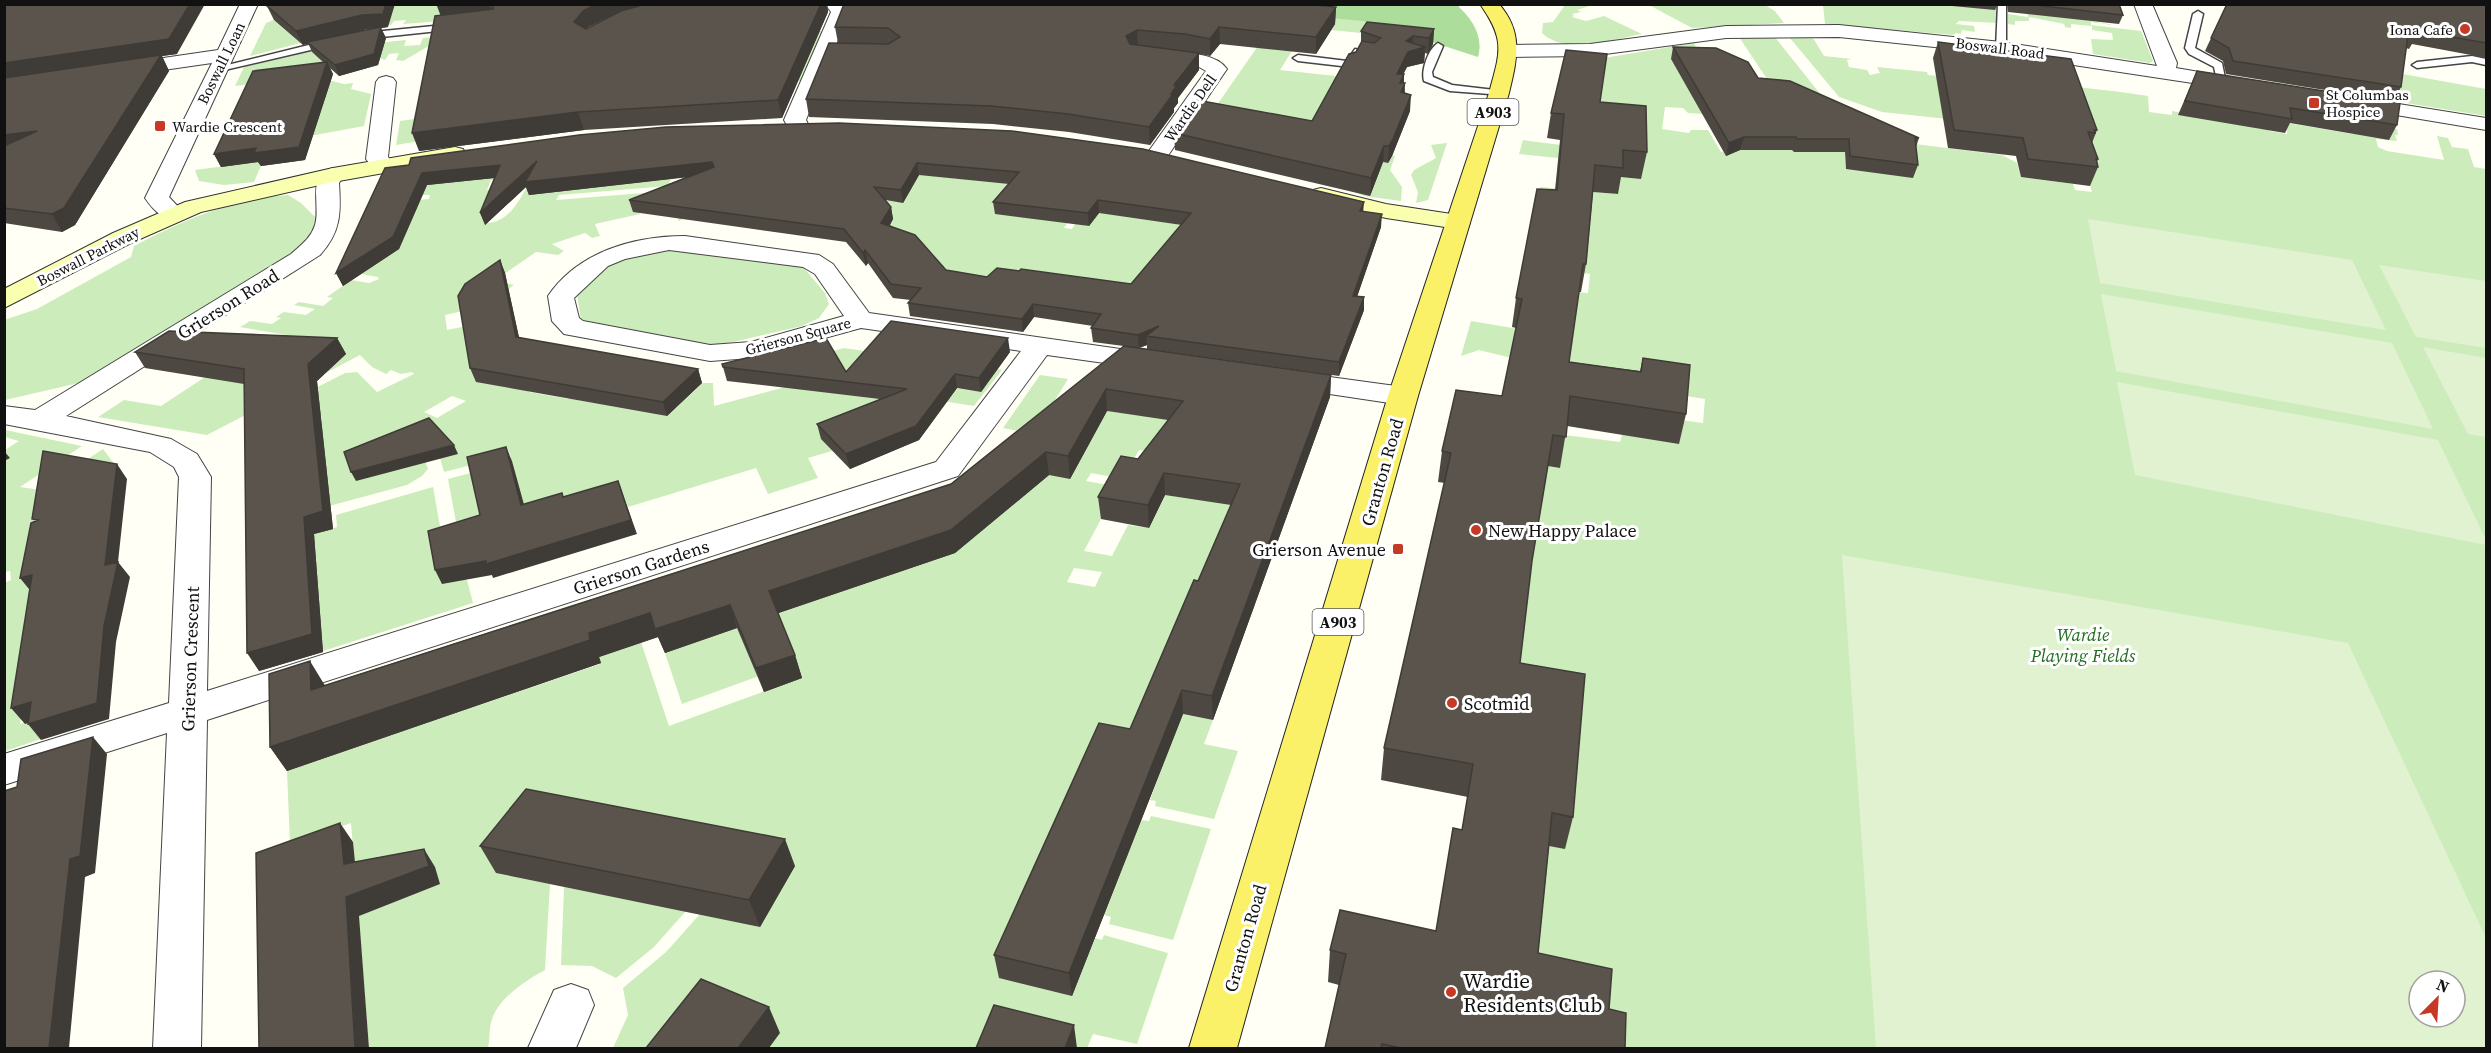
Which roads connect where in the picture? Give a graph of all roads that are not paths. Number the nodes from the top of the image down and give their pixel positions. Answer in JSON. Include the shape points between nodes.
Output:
{"nodes":[{"id":1,"x":249,"y":4,"type":"edge"},
{"id":2,"x":834,"y":4,"type":"edge"},
{"id":3,"x":1489,"y":4,"type":"edge"},
{"id":4,"x":2002,"y":4,"type":"edge"},
{"id":5,"x":2143,"y":4,"type":"edge"},
{"id":6,"x":2198,"y":14,"type":"dead end"},
{"id":7,"x":460,"y":26,"type":"edge"},
{"id":8,"x":357,"y":37,"type":"edge"},
{"id":9,"x":345,"y":40,"type":"edge"},
{"id":10,"x":1438,"y":46,"type":"dead end"},
{"id":11,"x":2001,"y":48,"type":"junction"},
{"id":12,"x":1510,"y":51,"type":"junction"},
{"id":13,"x":824,"y":52,"type":"junction"},
{"id":14,"x":847,"y":52,"type":"edge"},
{"id":15,"x":1373,"y":53,"type":"edge"},
{"id":16,"x":1138,"y":55,"type":"edge"},
{"id":17,"x":1298,"y":58,"type":"edge"},
{"id":18,"x":2487,"y":60,"type":"edge"},
{"id":19,"x":220,"y":62,"type":"junction"},
{"id":20,"x":2417,"y":65,"type":"dead end"},
{"id":21,"x":2165,"y":72,"type":"junction"},
{"id":22,"x":104,"y":73,"type":"edge"},
{"id":23,"x":2222,"y":81,"type":"junction"},
{"id":24,"x":386,"y":82,"type":"dead end"},
{"id":25,"x":2253,"y":86,"type":"edge"},
{"id":26,"x":1499,"y":93,"type":"junction"},
{"id":27,"x":2338,"y":100,"type":"edge"},
{"id":28,"x":2487,"y":124,"type":"edge"},
{"id":29,"x":775,"y":126,"type":"edge"},
{"id":30,"x":472,"y":151,"type":"edge"},
{"id":31,"x":1157,"y":155,"type":"edge"},
{"id":32,"x":385,"y":165,"type":"junction"},
{"id":33,"x":333,"y":175,"type":"junction"},
{"id":34,"x":1302,"y":190,"type":"edge"},
{"id":35,"x":173,"y":214,"type":"junction"},
{"id":36,"x":1458,"y":222,"type":"junction"},
{"id":37,"x":4,"y":300,"type":"edge"},
{"id":38,"x":860,"y":320,"type":"junction"},
{"id":39,"x":1039,"y":346,"type":"junction"},
{"id":40,"x":1182,"y":366,"type":"edge"},
{"id":41,"x":1266,"y":377,"type":"edge"},
{"id":42,"x":1403,"y":396,"type":"junction"},
{"id":43,"x":4,"y":415,"type":"edge"},
{"id":44,"x":40,"y":420,"type":"junction"},
{"id":45,"x":189,"y":711,"type":"junction"},
{"id":46,"x":4,"y":770,"type":"edge"},
{"id":47,"x":571,"y":1005,"type":"dead end"},
{"id":48,"x":177,"y":1048,"type":"edge"},
{"id":49,"x":552,"y":1048,"type":"edge"},
{"id":50,"x":1213,"y":1048,"type":"edge"}],
"edges":[{"from":1,"to":19,"type":"street","name":"Boswall Loan"},
{"from":2,"to":13,"type":"street","via":[[840,12]]},
{"from":3,"to":12,"type":"main road","name":"Granton Road","number":"A903","via":[[1504,24]]},
{"from":4,"to":11,"type":"lane"},
{"from":5,"to":21,"type":"street","via":[[2167,63]]},
{"from":6,"to":23,"type":"lane","via":[[2190,48],[2219,65]]},
{"from":7,"to":8,"type":"lane"},
{"from":9,"to":19,"type":"lane"},
{"from":10,"to":26,"type":"lane","via":[[1427,58],[1426,75],[1434,83]]},
{"from":11,"to":12,"type":"street","name":"Boswall Road","via":[[1874,33],[1773,31],[1704,34],[1590,51]]},
{"from":11,"to":21,"type":"street","name":"Boswall Road"},
{"from":12,"to":26,"type":"main road","name":"Granton Road","number":"A903"},
{"from":13,"to":14,"type":"street"},
{"from":13,"to":29,"type":"street","via":[[795,120],[809,126]]},
{"from":15,"to":17,"type":"lane","via":[[1357,51],[1350,64]]},
{"from":16,"to":31,"type":"street","name":"Wardie Dell","via":[[1203,62],[1217,69]]},
{"from":18,"to":20,"type":"lane"},
{"from":19,"to":22,"type":"street"},
{"from":19,"to":35,"type":"street","name":"Boswall Loan","via":[[157,198]]},
{"from":21,"to":23,"type":"street","name":"Boswall Road"},
{"from":23,"to":25,"type":"street","name":"Boswall Road"},
{"from":24,"to":32,"type":"street","via":[[377,159]]},
{"from":26,"to":36,"type":"main road","name":"Granton Road","number":"A903"},
{"from":27,"to":28,"type":"street"},
{"from":30,"to":32,"type":"street"},
{"from":32,"to":33,"type":"street"},
{"from":33,"to":35,"type":"street"},
{"from":33,"to":44,"type":"street","name":"Grierson Road","via":[[327,182],[330,221],[318,246]]},
{"from":34,"to":36,"type":"street","via":[[1362,207]]},
{"from":35,"to":37,"type":"street","name":"Boswall Parkway"},
{"from":36,"to":42,"type":"main road","name":"Granton Road","number":"A903"},
{"from":38,"to":38,"type":"street","name":"Grierson Square","via":[[753,350],[710,353],[574,328],[566,321],[561,296],[608,257],[685,243],[818,264]]},
{"from":38,"to":39,"type":"street"},
{"from":39,"to":40,"type":"street"},
{"from":39,"to":45,"type":"street","name":"Grierson Gardens","via":[[946,469]]},
{"from":41,"to":42,"type":"street"},
{"from":42,"to":50,"type":"main road","name":"Granton Road","number":"A903"},
{"from":43,"to":44,"type":"street","name":"Grierson Crescent"},
{"from":44,"to":45,"type":"street","name":"Grierson Crescent","via":[[160,445],[179,454],[191,467],[195,477]]},
{"from":45,"to":46,"type":"street","name":"Grierson Gardens"},
{"from":45,"to":48,"type":"street","name":"Grierson Crescent"},
{"from":47,"to":49,"type":"street"}]}
